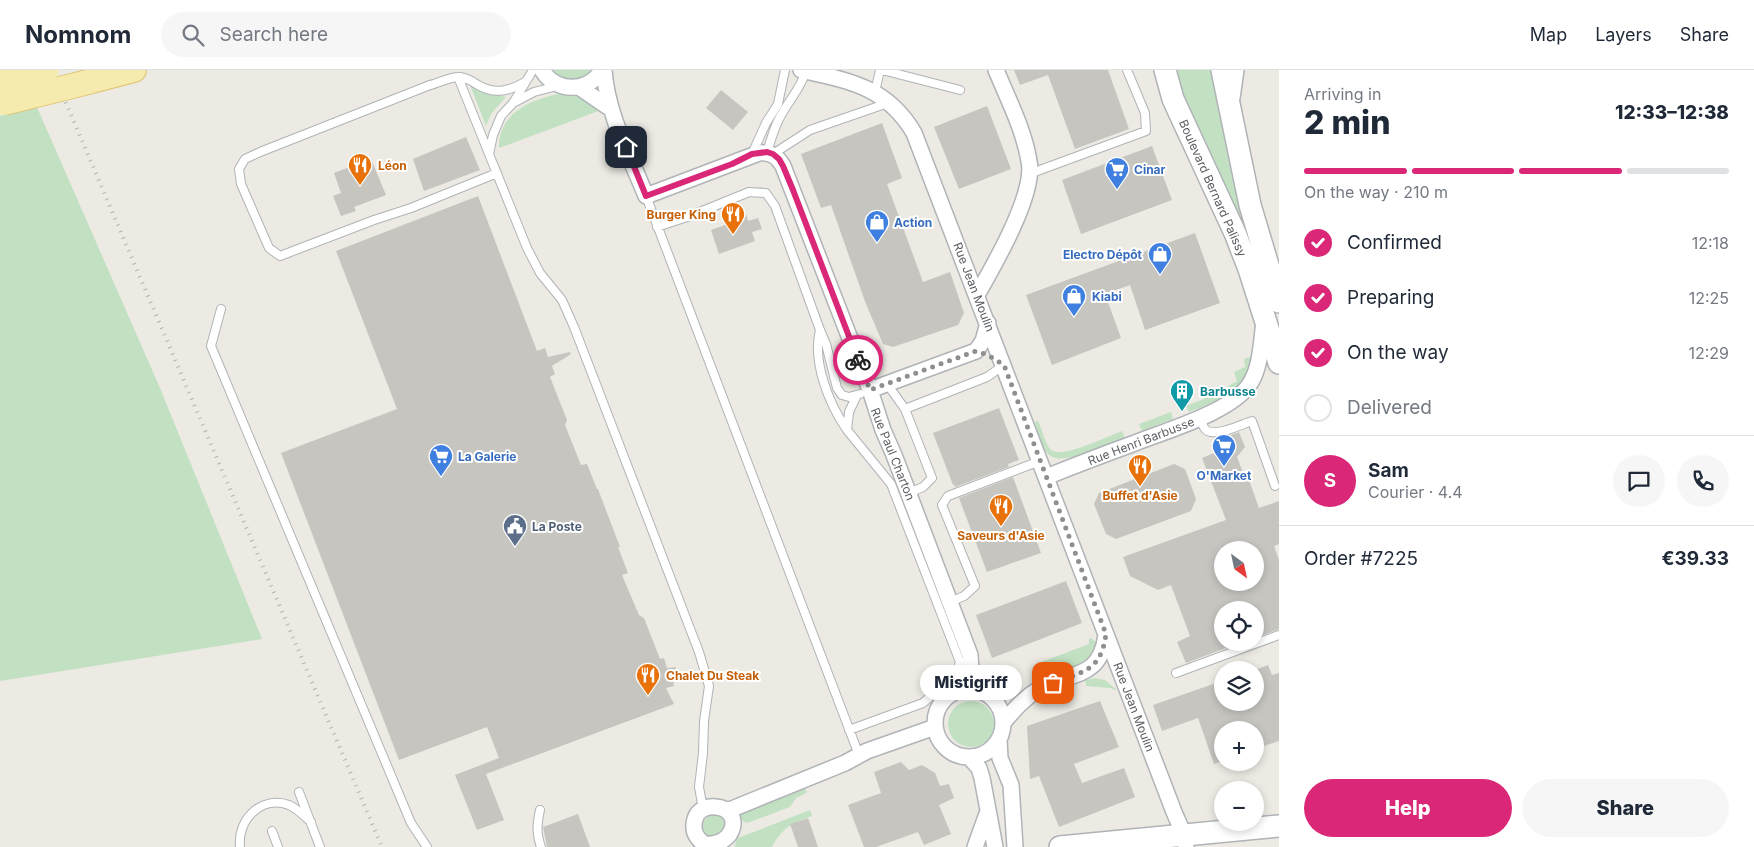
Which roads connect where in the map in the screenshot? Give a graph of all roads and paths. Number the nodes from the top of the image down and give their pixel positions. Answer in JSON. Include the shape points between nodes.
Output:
{"nodes":[{"id":1,"x":46,"y":70,"type":"edge"},
{"id":2,"x":134,"y":70,"type":"edge"},
{"id":3,"x":533,"y":70,"type":"edge"},
{"id":4,"x":542,"y":70,"type":"edge"},
{"id":5,"x":603,"y":70,"type":"edge"},
{"id":6,"x":785,"y":70,"type":"edge"},
{"id":7,"x":881,"y":70,"type":"edge"},
{"id":8,"x":996,"y":70,"type":"edge"},
{"id":9,"x":1127,"y":70,"type":"edge"},
{"id":10,"x":1160,"y":70,"type":"edge"},
{"id":11,"x":1165,"y":70,"type":"edge"},
{"id":12,"x":1222,"y":70,"type":"edge"},
{"id":13,"x":1236,"y":70,"type":"edge"},
{"id":14,"x":804,"y":71,"type":"edge"},
{"id":15,"x":458,"y":77,"type":"junction"},
{"id":16,"x":525,"y":82,"type":"junction"},
{"id":17,"x":560,"y":86,"type":"junction"},
{"id":18,"x":579,"y":87,"type":"junction"},
{"id":19,"x":960,"y":90,"type":"dead end"},
{"id":20,"x":876,"y":92,"type":"junction"},
{"id":21,"x":2,"y":97,"type":"edge"},
{"id":22,"x":1173,"y":99,"type":"junction"},
{"id":23,"x":513,"y":103,"type":"junction"},
{"id":24,"x":890,"y":103,"type":"junction"},
{"id":25,"x":611,"y":110,"type":"junction"},
{"id":26,"x":1230,"y":112,"type":"junction"},
{"id":27,"x":489,"y":154,"type":"junction"},
{"id":28,"x":764,"y":154,"type":"junction"},
{"id":29,"x":497,"y":173,"type":"junction"},
{"id":30,"x":1029,"y":174,"type":"junction"},
{"id":31,"x":646,"y":196,"type":"junction"},
{"id":32,"x":658,"y":227,"type":"junction"},
{"id":33,"x":977,"y":295,"type":"junction"},
{"id":34,"x":1279,"y":302,"type":"edge"},
{"id":35,"x":221,"y":309,"type":"dead end"},
{"id":36,"x":1265,"y":319,"type":"junction"},
{"id":37,"x":988,"y":323,"type":"junction"},
{"id":38,"x":820,"y":330,"type":"junction"},
{"id":39,"x":976,"y":351,"type":"junction"},
{"id":40,"x":1279,"y":363,"type":"edge"},
{"id":41,"x":1004,"y":365,"type":"junction"},
{"id":42,"x":887,"y":384,"type":"junction"},
{"id":43,"x":863,"y":393,"type":"junction"},
{"id":44,"x":905,"y":408,"type":"junction"},
{"id":45,"x":1200,"y":418,"type":"junction"},
{"id":46,"x":847,"y":430,"type":"junction"},
{"id":47,"x":1040,"y":461,"type":"junction"},
{"id":48,"x":1046,"y":477,"type":"junction"},
{"id":49,"x":1274,"y":486,"type":"dead end"},
{"id":50,"x":909,"y":493,"type":"junction"},
{"id":51,"x":950,"y":602,"type":"junction"},
{"id":52,"x":1106,"y":634,"type":"junction"},
{"id":53,"x":1279,"y":635,"type":"edge"},
{"id":54,"x":1176,"y":673,"type":"dead end"},
{"id":55,"x":962,"y":690,"type":"junction"},
{"id":56,"x":1003,"y":723,"type":"junction"},
{"id":57,"x":935,"y":726,"type":"junction"},
{"id":58,"x":849,"y":730,"type":"junction"},
{"id":59,"x":999,"y":740,"type":"junction"},
{"id":60,"x":859,"y":755,"type":"junction"},
{"id":61,"x":970,"y":758,"type":"junction"},
{"id":62,"x":298,"y":792,"type":"dead end"},
{"id":63,"x":703,"y":809,"type":"junction"},
{"id":64,"x":540,"y":810,"type":"dead end"},
{"id":65,"x":988,"y":810,"type":"junction"},
{"id":66,"x":727,"y":811,"type":"junction"},
{"id":67,"x":310,"y":822,"type":"junction"},
{"id":68,"x":1279,"y":826,"type":"edge"},
{"id":69,"x":272,"y":831,"type":"dead end"},
{"id":70,"x":1185,"y":841,"type":"edge"},
{"id":71,"x":705,"y":845,"type":"edge"},
{"id":72,"x":726,"y":845,"type":"edge"},
{"id":73,"x":240,"y":847,"type":"edge"},
{"id":74,"x":278,"y":847,"type":"edge"},
{"id":75,"x":320,"y":847,"type":"edge"},
{"id":76,"x":427,"y":847,"type":"edge"},
{"id":77,"x":541,"y":847,"type":"edge"},
{"id":78,"x":975,"y":847,"type":"edge"},
{"id":79,"x":995,"y":847,"type":"edge"},
{"id":80,"x":1015,"y":847,"type":"edge"},
{"id":81,"x":1060,"y":847,"type":"edge"}],
"edges":[{"from":1,"to":21,"type":"main road","bridge":true},
{"from":2,"to":21,"type":"main road","bridge":true,"via":[[88,82]]},
{"from":3,"to":16,"type":"lane"},
{"from":4,"to":17,"type":"street"},
{"from":5,"to":18,"type":"street","via":[[590,83]]},
{"from":5,"to":25,"type":"street"},
{"from":6,"to":28,"type":"lane","via":[[778,104],[766,123]]},
{"from":7,"to":19,"type":"lane"},
{"from":7,"to":20,"type":"lane"},
{"from":8,"to":30,"type":"street","via":[[1030,162]]},
{"from":9,"to":30,"type":"lane","via":[[1144,112],[1146,131]]},
{"from":10,"to":22,"type":"main road"},
{"from":11,"to":22,"type":"main road","name":"Boulevard Bernard Palissy"},
{"from":12,"to":26,"type":"main road","name":"Boulevard Bernard Palissy"},
{"from":13,"to":26,"type":"street"},
{"from":14,"to":20,"type":"street","name":"Rue Jean Moulin","via":[[855,83]]},
{"from":14,"to":28,"type":"lane","via":[[803,82],[782,113]]},
{"from":15,"to":16,"type":"lane","via":[[500,92]]},
{"from":15,"to":27,"type":"lane"},
{"from":15,"to":29,"type":"lane","via":[[260,152],[245,160],[239,168],[241,184],[269,248],[280,256]]},
{"from":16,"to":23,"type":"lane"},
{"from":17,"to":18,"type":"street"},
{"from":17,"to":23,"type":"lane","via":[[534,92]]},
{"from":18,"to":25,"type":"street"},
{"from":20,"to":24,"type":"street","name":"Rue Jean Moulin"},
{"from":22,"to":36,"type":"main road","name":"Boulevard Bernard Palissy","via":[[1235,233]]},
{"from":23,"to":27,"type":"lane","via":[[498,123]]},
{"from":24,"to":28,"type":"lane","via":[[810,130]]},
{"from":24,"to":33,"type":"street","name":"Rue Jean Moulin","via":[[906,120],[922,150]]},
{"from":25,"to":31,"type":"street"},
{"from":26,"to":34,"type":"main road","name":"Boulevard Bernard Palissy","via":[[1250,205]]},
{"from":27,"to":29,"type":"lane"},
{"from":28,"to":31,"type":"street"},
{"from":28,"to":43,"type":"street","name":"Rue Paul Charton","via":[[779,159],[793,190]]},
{"from":29,"to":63,"type":"lane","via":[[527,248],[540,273],[562,300],[574,327],[699,652],[709,686],[699,787]]},
{"from":30,"to":33,"type":"street","via":[[1021,208]]},
{"from":31,"to":32,"type":"lane"},
{"from":32,"to":38,"type":"lane","via":[[749,192],[766,193],[775,206]]},
{"from":32,"to":58,"type":"lane"},
{"from":33,"to":37,"type":"street","name":"Rue Jean Moulin"},
{"from":35,"to":76,"type":"lane","via":[[211,346],[411,823]]},
{"from":36,"to":40,"type":"main road","name":"Boulevard Bernard Palissy"},
{"from":36,"to":45,"type":"street","name":"Rue Henri Barbusse","via":[[1257,368],[1251,383],[1232,401]]},
{"from":37,"to":39,"type":"street"},
{"from":37,"to":41,"type":"street","name":"Rue Jean Moulin"},
{"from":38,"to":43,"type":"lane","via":[[837,388],[842,395],[849,397]]},
{"from":38,"to":46,"type":"lane","via":[[817,343],[827,391]]},
{"from":39,"to":41,"type":"street"},
{"from":39,"to":42,"type":"street"},
{"from":41,"to":44,"type":"lane","via":[[987,377]]},
{"from":41,"to":47,"type":"street","name":"Rue Jean Moulin"},
{"from":42,"to":43,"type":"street"},
{"from":42,"to":44,"type":"lane"},
{"from":43,"to":46,"type":"lane","via":[[849,412]]},
{"from":43,"to":50,"type":"street","name":"Rue Paul Charton","via":[[883,430]]},
{"from":44,"to":50,"type":"lane","via":[[932,478],[923,487]]},
{"from":45,"to":48,"type":"street","name":"Rue Henri Barbusse"},
{"from":45,"to":49,"type":"lane","via":[[1211,433],[1252,421]]},
{"from":46,"to":58,"type":"lane","via":[[891,484],[960,662],[955,675],[923,703]]},
{"from":47,"to":48,"type":"street","name":"Rue Jean Moulin"},
{"from":47,"to":51,"type":"lane","via":[[948,496],[942,505],[975,586]]},
{"from":48,"to":52,"type":"street","name":"Rue Jean Moulin"},
{"from":50,"to":51,"type":"street","name":"Rue Paul Charton"},
{"from":51,"to":55,"type":"street","name":"Rue Paul Charton","via":[[972,664]]},
{"from":52,"to":56,"type":"street","via":[[1102,654],[1092,666],[1041,688],[1024,700]]},
{"from":52,"to":70,"type":"street","name":"Rue Jean Moulin"},
{"from":53,"to":54,"type":"lane"},
{"from":55,"to":56,"type":"street","via":[[972,689],[991,697],[1002,714]]},
{"from":55,"to":57,"type":"street","via":[[945,699],[937,712]]},
{"from":56,"to":59,"type":"street"},
{"from":57,"to":60,"type":"street"},
{"from":57,"to":61,"type":"street","via":[[937,737],[950,752]]},
{"from":58,"to":60,"type":"lane"},
{"from":59,"to":61,"type":"street","via":[[987,752]]},
{"from":59,"to":80,"type":"street","via":[[1000,758],[1011,785]]},
{"from":60,"to":66,"type":"street"},
{"from":61,"to":65,"type":"street","via":[[979,768]]},
{"from":62,"to":67,"type":"lane"},
{"from":63,"to":66,"type":"street","via":[[711,806]]},
{"from":63,"to":71,"type":"street","via":[[697,815],[694,831]]},
{"from":64,"to":77,"type":"lane","via":[[536,825]]},
{"from":65,"to":78,"type":"street"},
{"from":65,"to":79,"type":"street"},
{"from":66,"to":72,"type":"street","via":[[734,827]]},
{"from":67,"to":73,"type":"lane","via":[[288,805],[271,803],[262,806],[244,822]]},
{"from":67,"to":75,"type":"lane"},
{"from":68,"to":70,"type":"main road"},
{"from":69,"to":74,"type":"lane"},
{"from":70,"to":81,"type":"main road"},
{"from":71,"to":72,"type":"street"}]}
